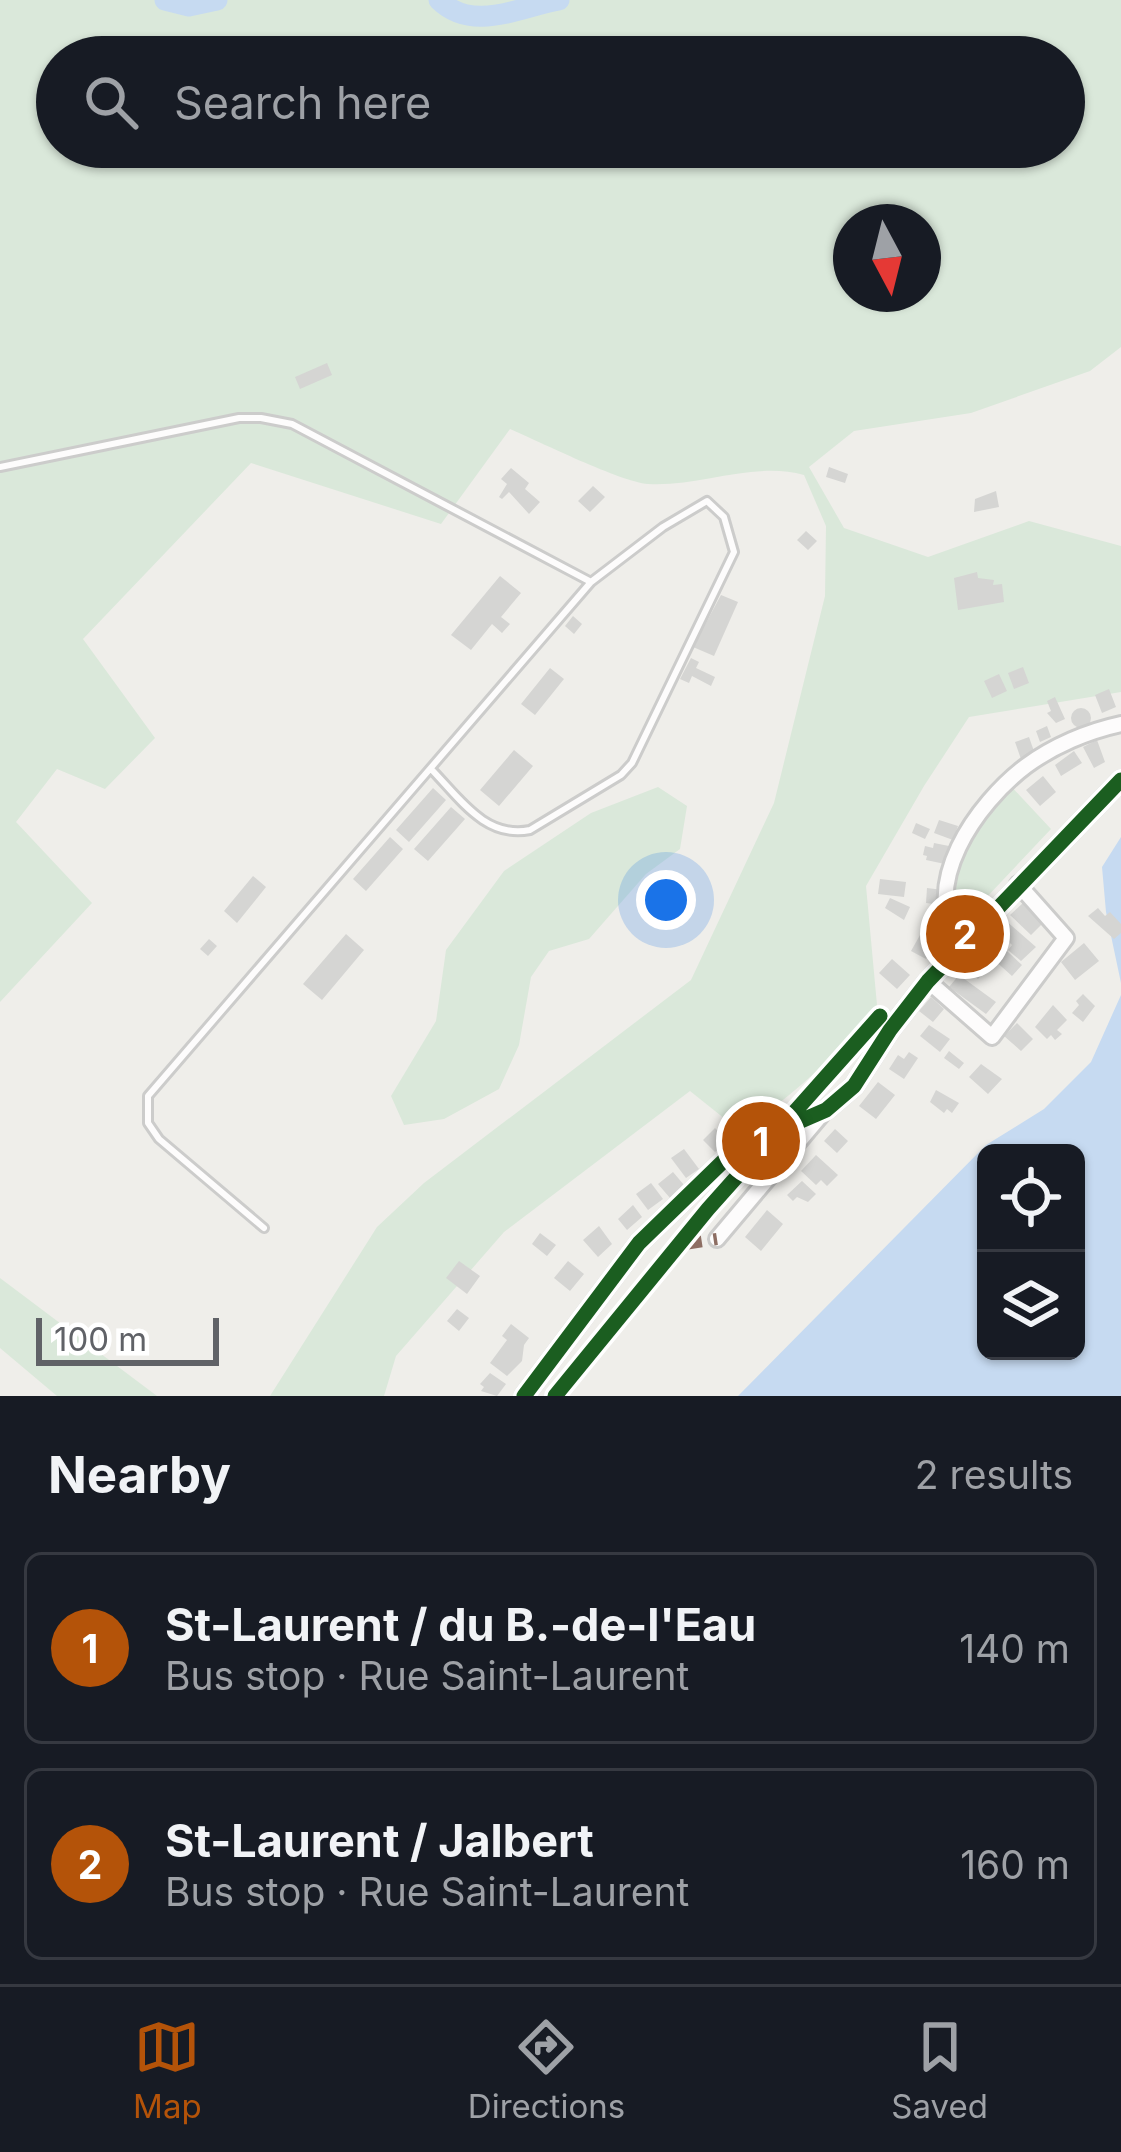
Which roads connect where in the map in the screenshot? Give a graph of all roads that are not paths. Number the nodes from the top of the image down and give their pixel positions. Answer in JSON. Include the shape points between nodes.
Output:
{"nodes":[{"id":1,"x":0,"y":467,"type":"edge"},
{"id":2,"x":591,"y":582,"type":"junction"},
{"id":3,"x":1121,"y":724,"type":"edge"},
{"id":4,"x":432,"y":770,"type":"junction"},
{"id":5,"x":1121,"y":780,"type":"edge"},
{"id":6,"x":1018,"y":884,"type":"junction"},
{"id":7,"x":961,"y":946,"type":"junction"},
{"id":8,"x":928,"y":981,"type":"junction"},
{"id":9,"x":826,"y":1110,"type":"junction"},
{"id":10,"x":264,"y":1228,"type":"dead end"},
{"id":11,"x":717,"y":1239,"type":"dead end"},
{"id":12,"x":524,"y":1396,"type":"edge"}],
"edges":[{"from":1,"to":2,"type":"lane","via":[[239,418],[277,419]]},
{"from":2,"to":4,"type":"lane"},
{"from":2,"to":4,"type":"lane","via":[[707,501],[731,530],[734,552],[725,573],[621,775],[514,833],[482,821]]},
{"from":3,"to":7,"type":"street","via":[[1030,764],[980,814],[947,883],[948,924]]},
{"from":4,"to":10,"type":"lane","via":[[148,1096],[148,1123],[159,1139]]},
{"from":5,"to":6,"type":"street"},
{"from":6,"to":7,"type":"street"},
{"from":6,"to":8,"type":"street","via":[[1066,938],[992,1037]]},
{"from":7,"to":8,"type":"street"},
{"from":8,"to":9,"type":"street","via":[[859,1079]]},
{"from":9,"to":11,"type":"street"},
{"from":9,"to":12,"type":"street","via":[[752,1137],[723,1160],[639,1243]]}]}
